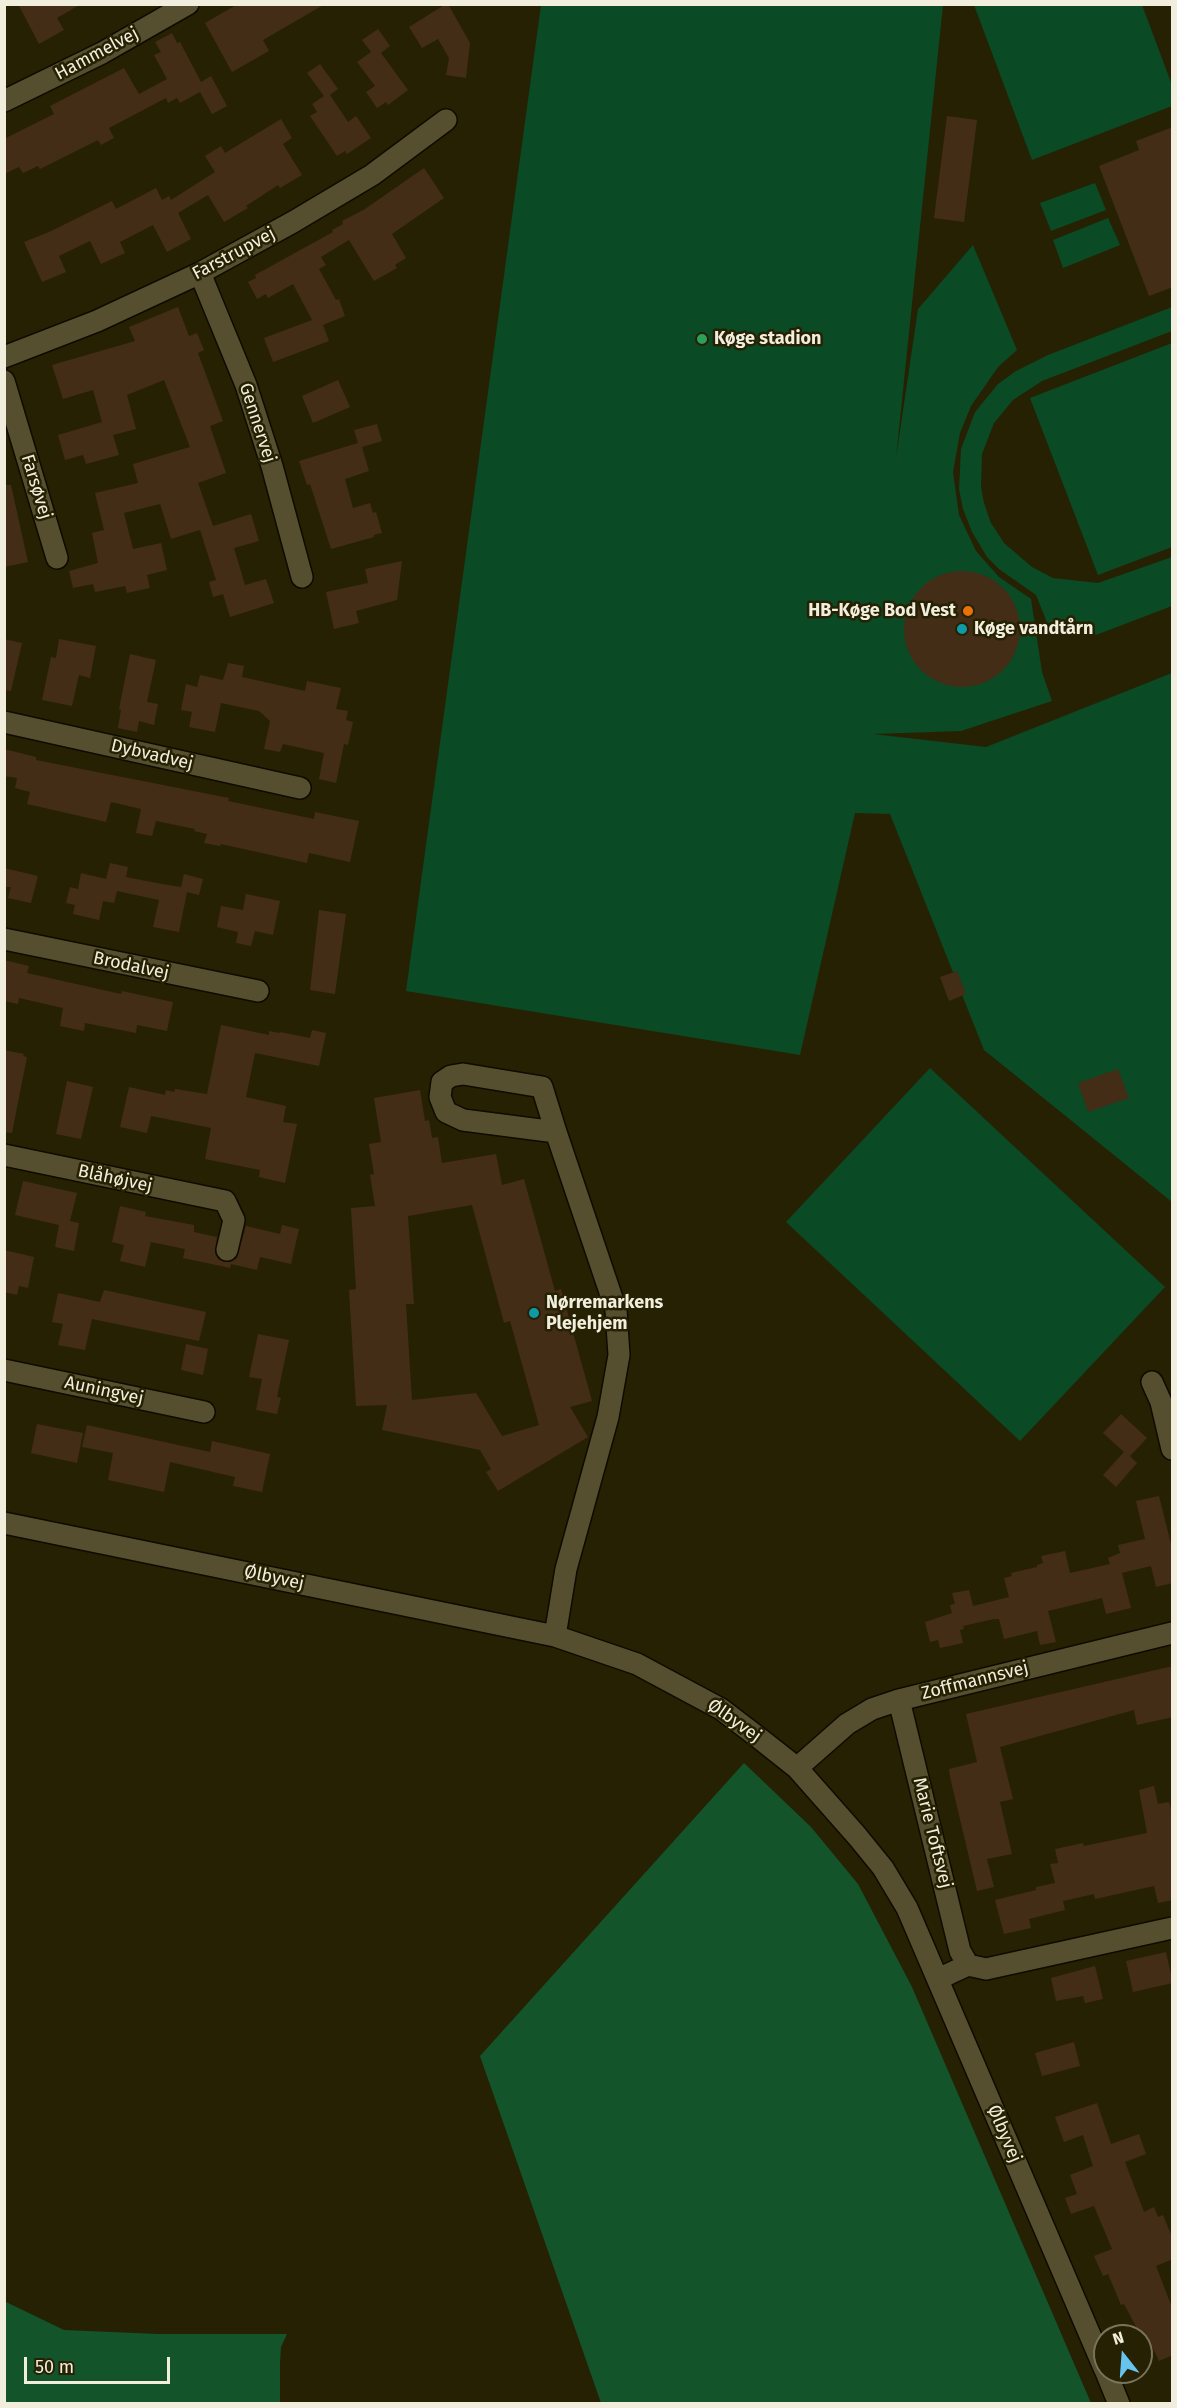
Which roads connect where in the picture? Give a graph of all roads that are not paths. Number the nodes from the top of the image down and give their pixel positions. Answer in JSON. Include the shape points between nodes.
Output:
{"nodes":[{"id":1,"x":188,"y":4,"type":"edge"},
{"id":2,"x":4,"y":100,"type":"edge"},
{"id":3,"x":446,"y":120,"type":"dead end"},
{"id":4,"x":200,"y":273,"type":"junction"},
{"id":5,"x":4,"y":357,"type":"edge"},
{"id":6,"x":4,"y":381,"type":"edge"},
{"id":7,"x":57,"y":558,"type":"dead end"},
{"id":8,"x":302,"y":577,"type":"dead end"},
{"id":9,"x":4,"y":722,"type":"edge"},
{"id":10,"x":300,"y":788,"type":"dead end"},
{"id":11,"x":4,"y":939,"type":"edge"},
{"id":12,"x":258,"y":991,"type":"dead end"},
{"id":13,"x":556,"y":1132,"type":"junction"},
{"id":14,"x":4,"y":1155,"type":"edge"},
{"id":15,"x":227,"y":1250,"type":"dead end"},
{"id":16,"x":4,"y":1370,"type":"edge"},
{"id":17,"x":1152,"y":1382,"type":"dead end"},
{"id":18,"x":204,"y":1412,"type":"dead end"},
{"id":19,"x":1173,"y":1449,"type":"edge"},
{"id":20,"x":4,"y":1523,"type":"edge"},
{"id":21,"x":1173,"y":1634,"type":"edge"},
{"id":22,"x":555,"y":1636,"type":"junction"},
{"id":23,"x":899,"y":1700,"type":"junction"},
{"id":24,"x":797,"y":1768,"type":"junction"},
{"id":25,"x":1173,"y":1928,"type":"edge"},
{"id":26,"x":968,"y":1965,"type":"junction"},
{"id":27,"x":938,"y":1979,"type":"junction"},
{"id":28,"x":1093,"y":2343,"type":"edge"},
{"id":29,"x":1111,"y":2384,"type":"edge"},
{"id":30,"x":1119,"y":2403,"type":"edge"}],
"edges":[{"from":1,"to":2,"type":"street","name":"Hammelvej","via":[[102,53]]},
{"from":3,"to":4,"type":"street","name":"Farstrupvej","via":[[372,175]]},
{"from":4,"to":5,"type":"street","name":"Farstrupvej","via":[[97,321]]},
{"from":4,"to":8,"type":"street","name":"Gennervej","via":[[246,385]]},
{"from":6,"to":7,"type":"street","name":"Farsøvej"},
{"from":9,"to":10,"type":"street","name":"Dybvadvej"},
{"from":11,"to":12,"type":"street","name":"Brodalvej"},
{"from":13,"to":13,"type":"street","via":[[463,1120],[446,1112],[440,1097],[442,1082],[463,1074],[542,1087]]},
{"from":13,"to":22,"type":"street","via":[[616,1310],[619,1355],[608,1417],[566,1569]]},
{"from":14,"to":15,"type":"street","name":"Blåhøjvej","via":[[225,1202],[234,1220]]},
{"from":16,"to":18,"type":"street","name":"Auningvej"},
{"from":17,"to":19,"type":"street"},
{"from":20,"to":22,"type":"street","name":"Ølbyvej"},
{"from":21,"to":23,"type":"street","name":"Zoffmannsvej"},
{"from":22,"to":24,"type":"street","name":"Ølbyvej","via":[[637,1664],[722,1709]]},
{"from":23,"to":24,"type":"street","name":"Zoffmannsvej","via":[[872,1709],[847,1724]]},
{"from":23,"to":26,"type":"street","name":"Marie Toftsvej","via":[[960,1951]]},
{"from":24,"to":27,"type":"street","name":"Ølbyvej","via":[[883,1868],[907,1908]]},
{"from":25,"to":26,"type":"street","via":[[986,1970]]},
{"from":26,"to":27,"type":"street"},
{"from":27,"to":28,"type":"street","name":"Ølbyvej"},
{"from":29,"to":30,"type":"street","name":"Ølbyvej"}]}
